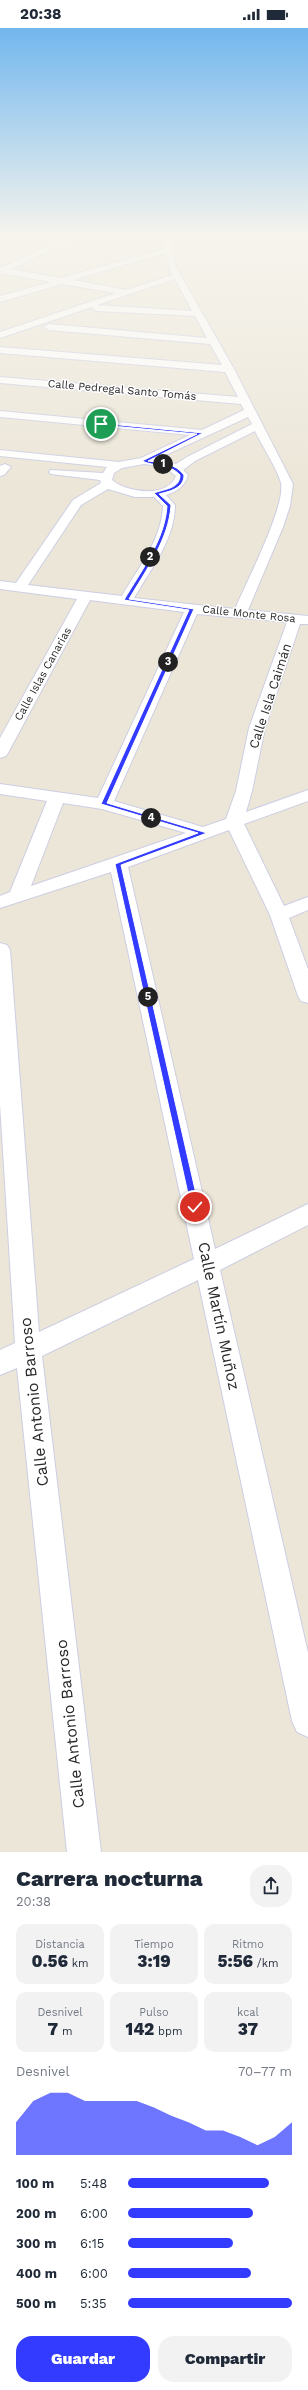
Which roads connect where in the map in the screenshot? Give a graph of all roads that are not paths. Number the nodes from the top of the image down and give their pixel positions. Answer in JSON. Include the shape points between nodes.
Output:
{"nodes":[{"id":1,"x":50,"y":319,"type":"edge"},
{"id":2,"x":201,"y":319,"type":"edge"},
{"id":3,"x":49,"y":327,"type":"dead end"},
{"id":4,"x":0,"y":335,"type":"edge"},
{"id":5,"x":213,"y":341,"type":"junction"},
{"id":6,"x":0,"y":350,"type":"edge"},
{"id":7,"x":229,"y":369,"type":"junction"},
{"id":8,"x":0,"y":380,"type":"edge"},
{"id":9,"x":246,"y":406,"type":"junction"},
{"id":10,"x":0,"y":414,"type":"edge"},
{"id":11,"x":257,"y":426,"type":"junction"},
{"id":12,"x":201,"y":433,"type":"junction"},
{"id":13,"x":0,"y":453,"type":"edge"},
{"id":14,"x":144,"y":461,"type":"junction"},
{"id":15,"x":119,"y":465,"type":"junction"},
{"id":16,"x":20,"y":468,"type":"dead end"},
{"id":17,"x":2,"y":469,"type":"edge"},
{"id":18,"x":177,"y":469,"type":"junction"},
{"id":19,"x":43,"y":471,"type":"dead end"},
{"id":20,"x":107,"y":481,"type":"junction"},
{"id":21,"x":156,"y":493,"type":"junction"},
{"id":22,"x":0,"y":585,"type":"edge"},
{"id":23,"x":20,"y":587,"type":"junction"},
{"id":24,"x":86,"y":596,"type":"junction"},
{"id":25,"x":126,"y":600,"type":"junction"},
{"id":26,"x":192,"y":609,"type":"junction"},
{"id":27,"x":240,"y":613,"type":"junction"},
{"id":28,"x":302,"y":619,"type":"edge"},
{"id":29,"x":0,"y":753,"type":"edge"},
{"id":30,"x":0,"y":789,"type":"edge"},
{"id":31,"x":308,"y":795,"type":"edge"},
{"id":32,"x":57,"y":797,"type":"junction"},
{"id":33,"x":104,"y":804,"type":"junction"},
{"id":34,"x":234,"y":821,"type":"junction"},
{"id":35,"x":204,"y":833,"type":"junction"},
{"id":36,"x":118,"y":864,"type":"junction"},
{"id":37,"x":18,"y":896,"type":"junction"},
{"id":38,"x":0,"y":902,"type":"edge"},
{"id":39,"x":308,"y":903,"type":"edge"},
{"id":40,"x":279,"y":915,"type":"junction"},
{"id":41,"x":0,"y":950,"type":"edge"},
{"id":42,"x":308,"y":996,"type":"edge"},
{"id":43,"x":308,"y":1214,"type":"edge"},
{"id":44,"x":208,"y":1264,"type":"junction"},
{"id":45,"x":28,"y":1350,"type":"junction"},
{"id":46,"x":0,"y":1363,"type":"edge"},
{"id":47,"x":308,"y":1721,"type":"edge"},
{"id":48,"x":84,"y":1852,"type":"edge"}],
"edges":[{"from":1,"to":4,"type":"street"},
{"from":2,"to":5,"type":"street"},
{"from":3,"to":5,"type":"street"},
{"from":5,"to":7,"type":"street"},
{"from":6,"to":7,"type":"street"},
{"from":7,"to":9,"type":"street"},
{"from":8,"to":9,"type":"street","name":"Calle Pedregal Santo Tomás"},
{"from":9,"to":11,"type":"street"},
{"from":9,"to":12,"type":"street"},
{"from":10,"to":12,"type":"street"},
{"from":11,"to":18,"type":"street","via":[[191,459]]},
{"from":11,"to":27,"type":"street","via":[[287,484],[286,495],[276,527]]},
{"from":12,"to":14,"type":"street"},
{"from":13,"to":15,"type":"street"},
{"from":14,"to":15,"type":"street"},
{"from":14,"to":18,"type":"street","via":[[169,465]]},
{"from":15,"to":20,"type":"street","via":[[109,471]]},
{"from":16,"to":17,"type":"street"},
{"from":18,"to":21,"type":"street","via":[[182,475],[182,480],[177,486]]},
{"from":19,"to":20,"type":"street"},
{"from":20,"to":21,"type":"street","via":[[123,492]]},
{"from":20,"to":23,"type":"street","via":[[76,504]]},
{"from":21,"to":25,"type":"street","via":[[169,505],[168,522]]},
{"from":22,"to":23,"type":"street","name":"Calle Monte Rosa"},
{"from":23,"to":24,"type":"street","name":"Calle Monte Rosa"},
{"from":24,"to":25,"type":"street","name":"Calle Monte Rosa"},
{"from":24,"to":29,"type":"street","name":"Calle Islas Canarias"},
{"from":25,"to":26,"type":"street","name":"Calle Monte Rosa"},
{"from":26,"to":27,"type":"street","name":"Calle Monte Rosa"},
{"from":26,"to":33,"type":"street"},
{"from":27,"to":28,"type":"street","name":"Calle Monte Rosa"},
{"from":28,"to":34,"type":"street","name":"Calle Isla Caimán","via":[[257,728],[244,790]]},
{"from":30,"to":32,"type":"street"},
{"from":31,"to":34,"type":"street"},
{"from":32,"to":33,"type":"street"},
{"from":32,"to":37,"type":"street"},
{"from":33,"to":35,"type":"street"},
{"from":34,"to":35,"type":"street"},
{"from":34,"to":40,"type":"street"},
{"from":35,"to":36,"type":"street"},
{"from":36,"to":37,"type":"street"},
{"from":36,"to":44,"type":"street","name":"Calle Martín Muñoz"},
{"from":37,"to":38,"type":"street"},
{"from":39,"to":40,"type":"street"},
{"from":40,"to":42,"type":"street"},
{"from":41,"to":45,"type":"street","name":"Calle Antonio Barroso"},
{"from":43,"to":44,"type":"street"},
{"from":44,"to":45,"type":"street"},
{"from":44,"to":47,"type":"street","name":"Calle Martín Muñoz"},
{"from":45,"to":46,"type":"street"},
{"from":45,"to":48,"type":"street","name":"Calle Antonio Barroso"}]}
